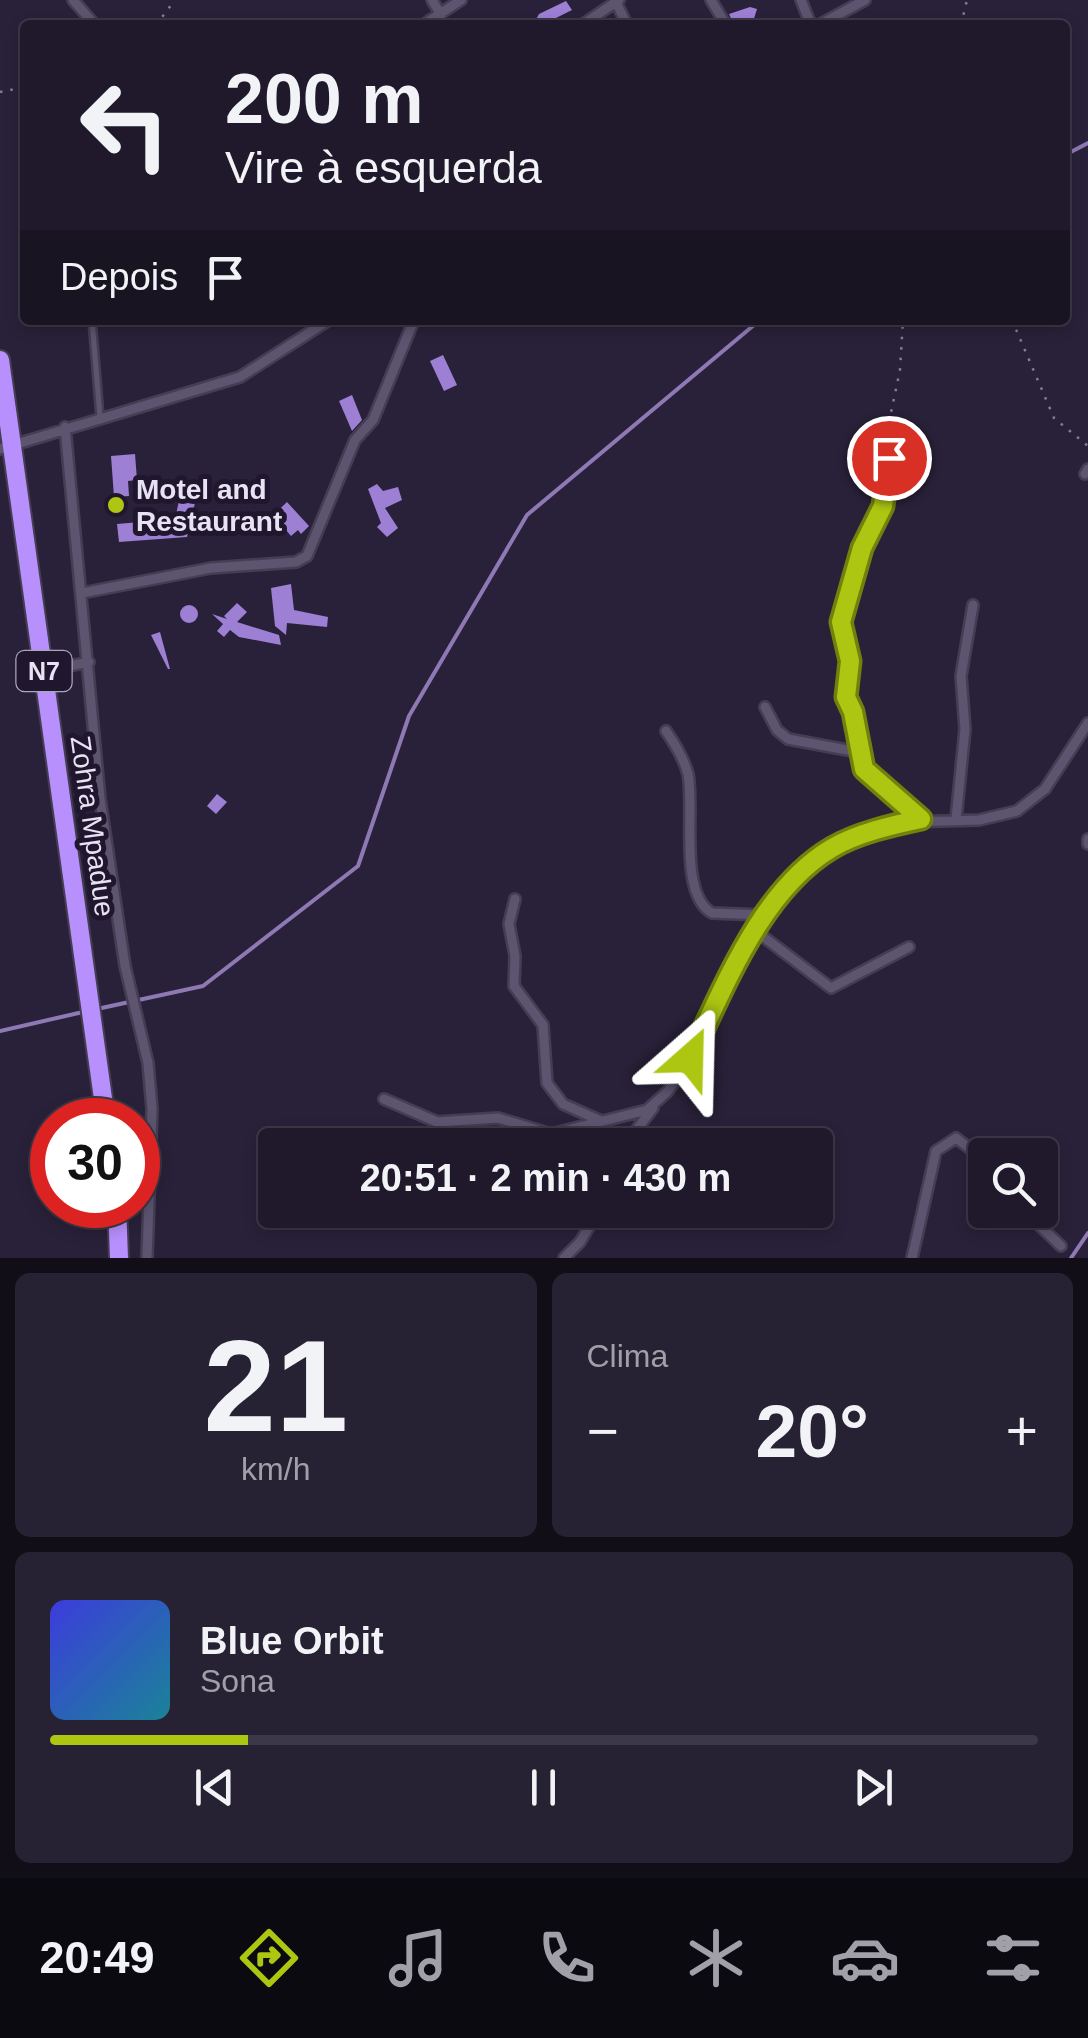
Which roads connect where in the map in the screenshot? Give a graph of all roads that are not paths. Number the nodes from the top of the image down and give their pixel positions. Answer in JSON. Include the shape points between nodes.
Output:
{"nodes":[{"id":1,"x":74,"y":0,"type":"edge"},
{"id":2,"x":432,"y":0,"type":"edge"},
{"id":3,"x":460,"y":0,"type":"edge"},
{"id":4,"x":865,"y":0,"type":"edge"},
{"id":5,"x":616,"y":1,"type":"edge"},
{"id":6,"x":441,"y":15,"type":"junction"},
{"id":7,"x":91,"y":20,"type":"edge"},
{"id":8,"x":432,"y":20,"type":"edge"},
{"id":9,"x":589,"y":20,"type":"edge"},
{"id":10,"x":829,"y":20,"type":"edge"},
{"id":11,"x":92,"y":325,"type":"edge"},
{"id":12,"x":321,"y":325,"type":"edge"},
{"id":13,"x":412,"y":325,"type":"edge"},
{"id":14,"x":0,"y":360,"type":"edge"},
{"id":15,"x":100,"y":417,"type":"junction"},
{"id":16,"x":65,"y":427,"type":"junction"},
{"id":17,"x":888,"y":430,"type":"road end"},
{"id":18,"x":6,"y":445,"type":"edge"},
{"id":19,"x":82,"y":593,"type":"junction"},
{"id":20,"x":973,"y":605,"type":"dead end"},
{"id":21,"x":89,"y":662,"type":"junction"},
{"id":22,"x":44,"y":671,"type":"junction"},
{"id":23,"x":765,"y":707,"type":"dead end"},
{"id":24,"x":1086,"y":727,"type":"edge"},
{"id":25,"x":666,"y":730,"type":"dead end"},
{"id":26,"x":1088,"y":745,"type":"edge"},
{"id":27,"x":858,"y":752,"type":"junction"},
{"id":28,"x":921,"y":819,"type":"junction"},
{"id":29,"x":956,"y":819,"type":"junction"},
{"id":30,"x":515,"y":899,"type":"dead end"},
{"id":31,"x":767,"y":916,"type":"junction"},
{"id":32,"x":757,"y":932,"type":"junction"},
{"id":33,"x":910,"y":948,"type":"dead end"},
{"id":34,"x":103,"y":1098,"type":"edge"},
{"id":35,"x":384,"y":1099,"type":"dead end"},
{"id":36,"x":658,"y":1101,"type":"junction"},
{"id":37,"x":604,"y":1122,"type":"junction"},
{"id":38,"x":638,"y":1128,"type":"edge"},
{"id":39,"x":968,"y":1147,"type":"edge"},
{"id":40,"x":118,"y":1228,"type":"edge"},
{"id":41,"x":588,"y":1228,"type":"edge"},
{"id":42,"x":1042,"y":1228,"type":"edge"},
{"id":43,"x":1061,"y":1246,"type":"dead end"},
{"id":44,"x":119,"y":1258,"type":"edge"},
{"id":45,"x":147,"y":1258,"type":"edge"},
{"id":46,"x":564,"y":1258,"type":"edge"},
{"id":47,"x":912,"y":1258,"type":"edge"}],
"edges":[{"from":1,"to":7,"type":"street"},
{"from":2,"to":6,"type":"street"},
{"from":3,"to":6,"type":"street"},
{"from":4,"to":10,"type":"street"},
{"from":5,"to":9,"type":"street"},
{"from":6,"to":8,"type":"street"},
{"from":11,"to":15,"type":"lane"},
{"from":12,"to":15,"type":"street","via":[[240,377]]},
{"from":13,"to":19,"type":"street","via":[[307,556]]},
{"from":14,"to":18,"type":"highway","name":"Zohra Mpadue","number":"N7"},
{"from":15,"to":16,"type":"street"},
{"from":16,"to":18,"type":"street"},
{"from":16,"to":19,"type":"street"},
{"from":17,"to":27,"type":"street","via":[[883,506],[862,548],[841,622]]},
{"from":18,"to":22,"type":"highway","name":"Zohra Mpadue","number":"N7"},
{"from":19,"to":21,"type":"street"},
{"from":20,"to":29,"type":"street","via":[[961,676],[965,729]]},
{"from":21,"to":22,"type":"street"},
{"from":21,"to":45,"type":"street","via":[[124,966],[148,1063]]},
{"from":22,"to":34,"type":"highway","name":"Zohra Mpadue","number":"N7"},
{"from":23,"to":27,"type":"street","via":[[788,739]]},
{"from":24,"to":26,"type":"street"},
{"from":24,"to":29,"type":"street","via":[[1044,788],[1017,811]]},
{"from":25,"to":31,"type":"street","via":[[688,776],[698,898],[712,912]]},
{"from":27,"to":28,"type":"street","via":[[872,777]]},
{"from":28,"to":29,"type":"street"},
{"from":28,"to":31,"type":"street","via":[[828,850]]},
{"from":30,"to":37,"type":"street","via":[[509,924],[514,986],[542,1025],[547,1083],[563,1104]]},
{"from":31,"to":32,"type":"street"},
{"from":32,"to":33,"type":"street","via":[[831,988]]},
{"from":32,"to":36,"type":"street","via":[[723,983],[690,1058]]},
{"from":35,"to":37,"type":"street","via":[[438,1122],[498,1118],[542,1134]]},
{"from":36,"to":37,"type":"street"},
{"from":36,"to":38,"type":"street"},
{"from":39,"to":47,"type":"street","via":[[956,1138],[936,1151]]},
{"from":40,"to":44,"type":"highway"},
{"from":41,"to":46,"type":"street"},
{"from":42,"to":43,"type":"street"}]}
